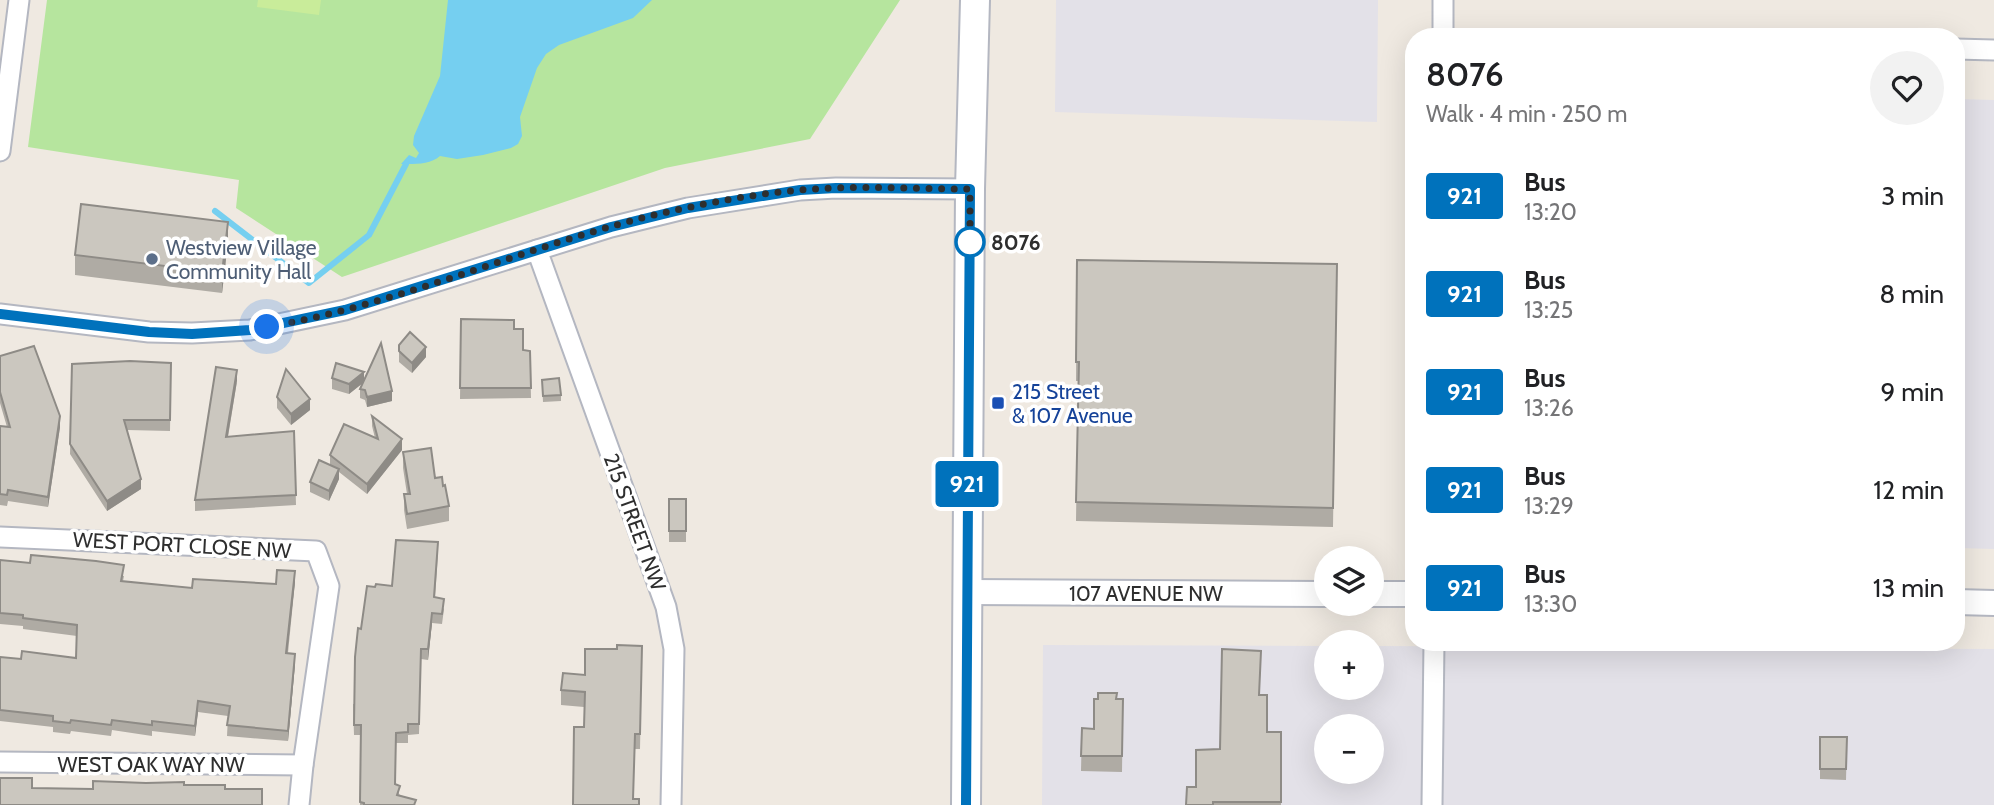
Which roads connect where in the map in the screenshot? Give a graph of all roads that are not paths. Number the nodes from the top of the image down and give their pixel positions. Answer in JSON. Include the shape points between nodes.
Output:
{"nodes":[{"id":1,"x":19,"y":0,"type":"edge"},
{"id":2,"x":975,"y":0,"type":"edge"},
{"id":3,"x":1443,"y":0,"type":"edge"},
{"id":4,"x":1443,"y":28,"type":"edge"},
{"id":5,"x":1965,"y":49,"type":"edge"},
{"id":6,"x":1994,"y":50,"type":"edge"},
{"id":7,"x":2,"y":108,"type":"edge"},
{"id":8,"x":0,"y":151,"type":"edge"},
{"id":9,"x":970,"y":189,"type":"junction"},
{"id":10,"x":537,"y":250,"type":"junction"},
{"id":11,"x":0,"y":314,"type":"edge"},
{"id":12,"x":0,"y":537,"type":"edge"},
{"id":13,"x":966,"y":592,"type":"junction"},
{"id":14,"x":1314,"y":594,"type":"edge"},
{"id":15,"x":1384,"y":594,"type":"edge"},
{"id":16,"x":1405,"y":594,"type":"edge"},
{"id":17,"x":1965,"y":602,"type":"edge"},
{"id":18,"x":1994,"y":603,"type":"edge"},
{"id":19,"x":1434,"y":651,"type":"edge"},
{"id":20,"x":0,"y":762,"type":"edge"},
{"id":21,"x":303,"y":765,"type":"junction"},
{"id":22,"x":299,"y":805,"type":"edge"},
{"id":23,"x":671,"y":805,"type":"edge"},
{"id":24,"x":966,"y":805,"type":"edge"},
{"id":25,"x":1432,"y":805,"type":"edge"}],
"edges":[{"from":1,"to":7,"type":"street"},
{"from":2,"to":9,"type":"main road"},
{"from":3,"to":4,"type":"street"},
{"from":5,"to":6,"type":"street"},
{"from":7,"to":8,"type":"street"},
{"from":9,"to":10,"type":"street","via":[[836,188],[754,196],[655,215]]},
{"from":9,"to":13,"type":"main road"},
{"from":10,"to":11,"type":"street","via":[[345,310],[250,330],[149,332]]},
{"from":10,"to":23,"type":"street","name":"215 STREET NW","via":[[666,607],[674,649]]},
{"from":12,"to":21,"type":"street","name":"WEST PORT CLOSE NW","via":[[316,551],[329,586]]},
{"from":13,"to":14,"type":"street","name":"107 AVENUE NW"},
{"from":13,"to":24,"type":"main road"},
{"from":15,"to":16,"type":"street"},
{"from":17,"to":18,"type":"street"},
{"from":19,"to":25,"type":"street"},
{"from":20,"to":21,"type":"street","name":"WEST OAK WAY NW"},
{"from":21,"to":22,"type":"street","name":"WEST PORT CLOSE NW"}]}
